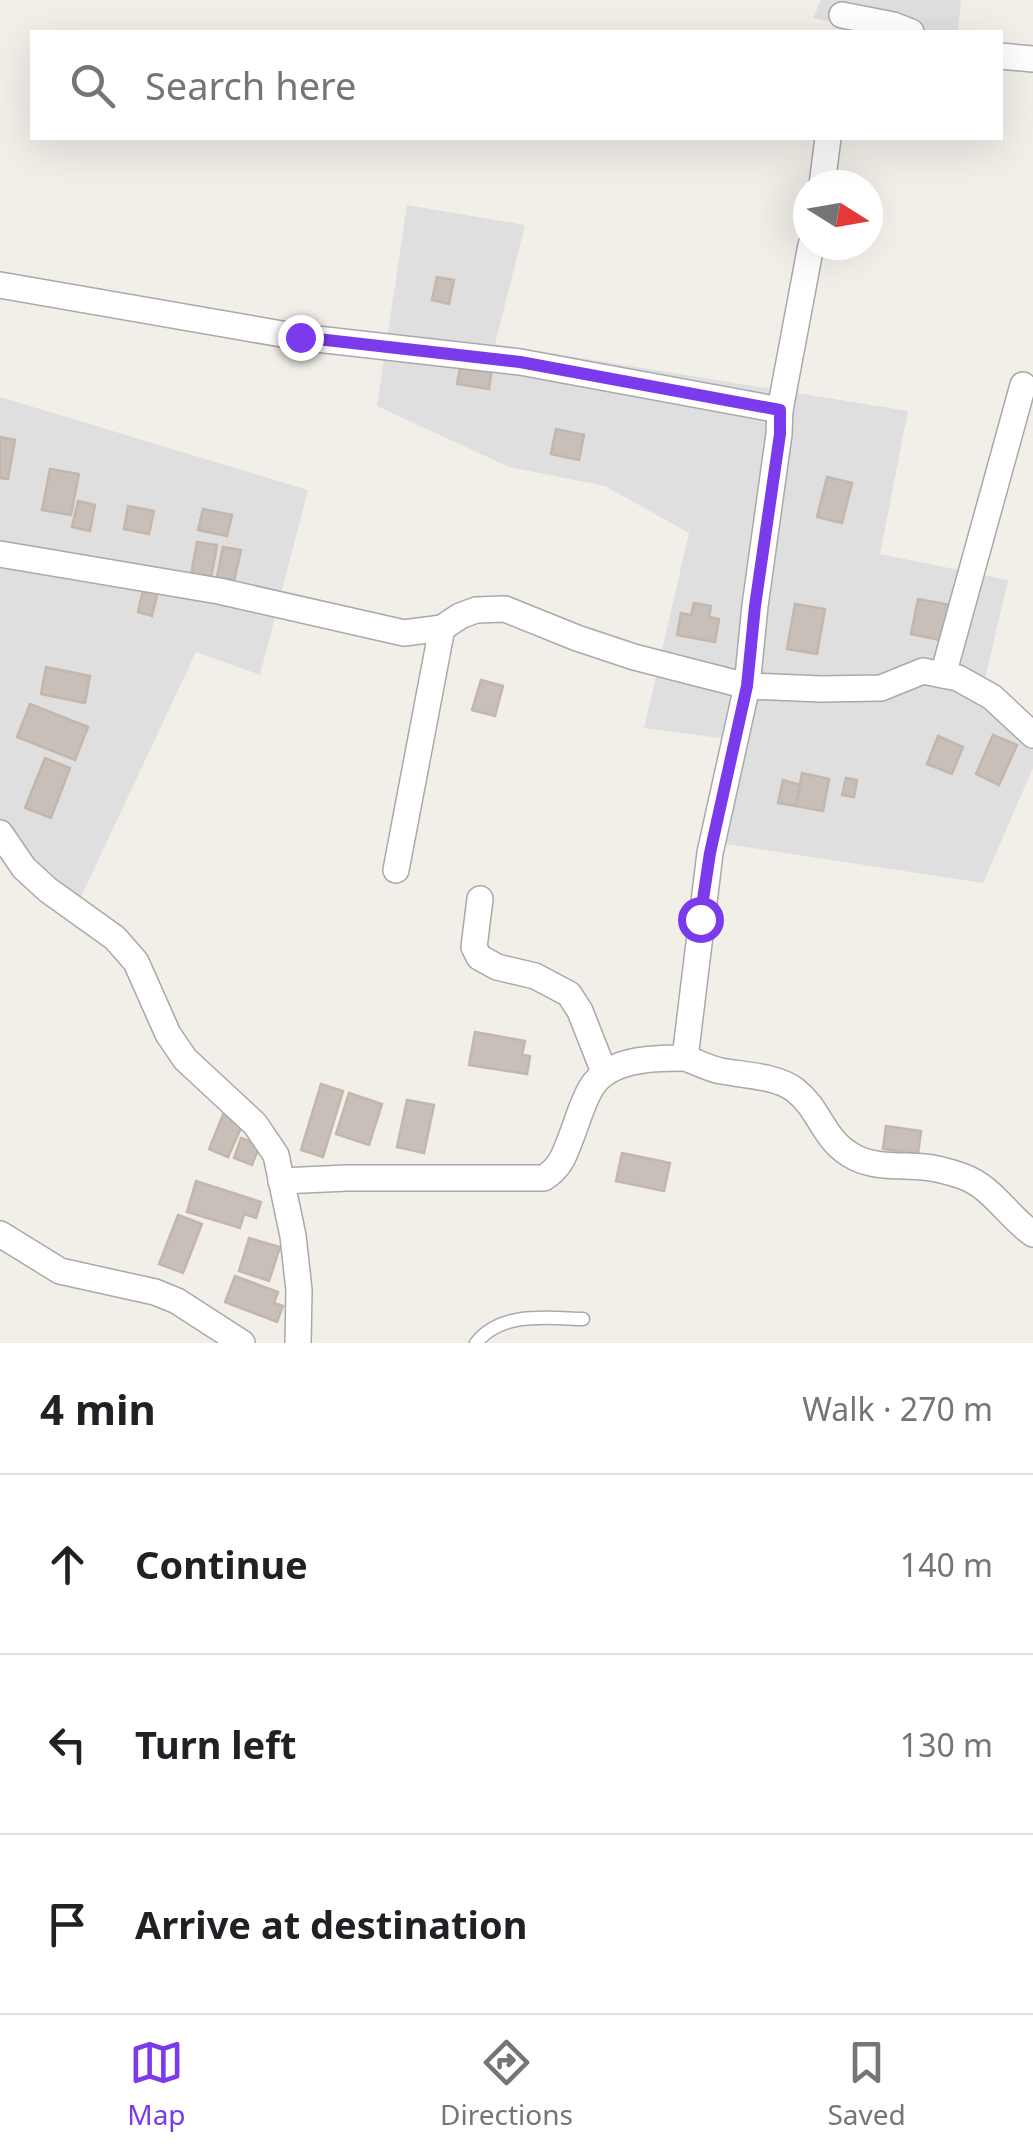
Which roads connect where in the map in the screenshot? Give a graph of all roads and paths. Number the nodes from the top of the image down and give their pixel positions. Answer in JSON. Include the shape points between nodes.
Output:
{"nodes":[{"id":1,"x":840,"y":16,"type":"edge"},
{"id":2,"x":906,"y":30,"type":"edge"},
{"id":3,"x":1003,"y":56,"type":"edge"},
{"id":4,"x":1033,"y":59,"type":"edge"},
{"id":5,"x":828,"y":140,"type":"edge"},
{"id":6,"x":824,"y":170,"type":"edge"},
{"id":7,"x":808,"y":260,"type":"edge"},
{"id":8,"x":0,"y":285,"type":"edge"},
{"id":9,"x":1023,"y":386,"type":"dead end"},
{"id":10,"x":780,"y":410,"type":"junction"},
{"id":11,"x":0,"y":554,"type":"edge"},
{"id":12,"x":442,"y":628,"type":"junction"},
{"id":13,"x":943,"y":675,"type":"junction"},
{"id":14,"x":747,"y":686,"type":"junction"},
{"id":15,"x":1033,"y":735,"type":"edge"},
{"id":16,"x":0,"y":834,"type":"edge"},
{"id":17,"x":396,"y":870,"type":"dead end"},
{"id":18,"x":480,"y":899,"type":"dead end"},
{"id":19,"x":685,"y":1058,"type":"junction"},
{"id":20,"x":604,"y":1072,"type":"junction"},
{"id":21,"x":281,"y":1181,"type":"junction"},
{"id":22,"x":0,"y":1234,"type":"edge"},
{"id":23,"x":1033,"y":1234,"type":"edge"},
{"id":24,"x":583,"y":1319,"type":"dead end"},
{"id":25,"x":242,"y":1343,"type":"edge"},
{"id":26,"x":298,"y":1343,"type":"edge"},
{"id":27,"x":476,"y":1343,"type":"edge"}],
"edges":[{"from":1,"to":2,"type":"street"},
{"from":3,"to":4,"type":"street"},
{"from":5,"to":6,"type":"street"},
{"from":7,"to":10,"type":"street"},
{"from":8,"to":10,"type":"street","via":[[300,337],[520,362]]},
{"from":9,"to":13,"type":"street"},
{"from":10,"to":14,"type":"street"},
{"from":11,"to":12,"type":"street","via":[[220,591],[404,633]]},
{"from":12,"to":14,"type":"street","via":[[476,610],[506,609],[634,658]]},
{"from":12,"to":17,"type":"street"},
{"from":13,"to":14,"type":"street","via":[[923,671],[881,688]]},
{"from":13,"to":15,"type":"street","via":[[992,697]]},
{"from":14,"to":19,"type":"street","via":[[710,853]]},
{"from":16,"to":21,"type":"street","via":[[24,868],[136,962],[176,1047],[255,1124],[276,1155]]},
{"from":18,"to":20,"type":"street","via":[[474,948],[479,957],[570,994]]},
{"from":19,"to":20,"type":"street"},
{"from":19,"to":23,"type":"street","via":[[794,1088],[836,1145],[874,1164],[964,1177],[984,1187]]},
{"from":20,"to":21,"type":"street","via":[[560,1165],[544,1178]]},
{"from":21,"to":26,"type":"street","via":[[300,1290]]},
{"from":22,"to":25,"type":"street","via":[[60,1272],[177,1301]]},
{"from":24,"to":27,"type":"lane","via":[[520,1317]]}]}
